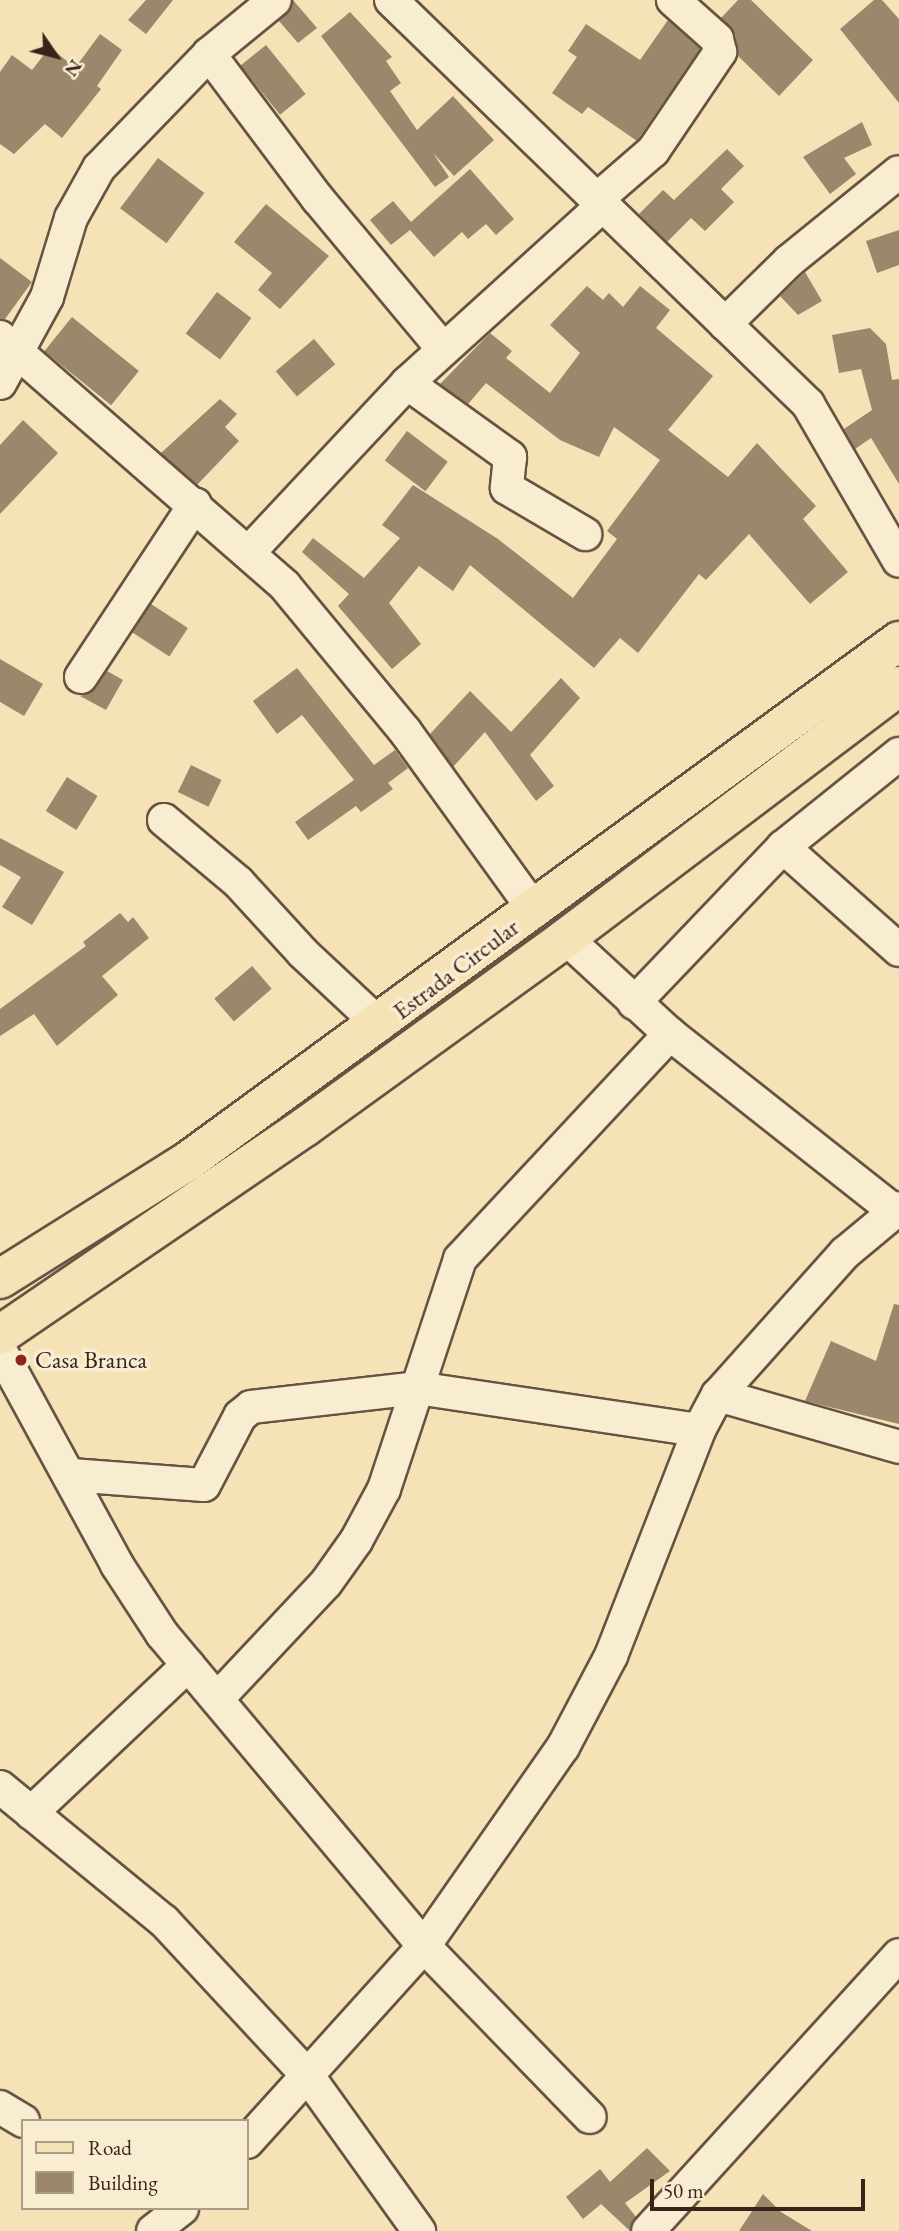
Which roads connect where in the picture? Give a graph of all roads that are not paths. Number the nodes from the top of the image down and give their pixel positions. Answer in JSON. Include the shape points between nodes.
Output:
{"nodes":[{"id":1,"x":275,"y":0,"type":"edge"},
{"id":2,"x":391,"y":0,"type":"edge"},
{"id":3,"x":673,"y":0,"type":"edge"},
{"id":4,"x":209,"y":54,"type":"junction"},
{"id":5,"x":899,"y":172,"type":"edge"},
{"id":6,"x":598,"y":204,"type":"junction"},
{"id":7,"x":726,"y":324,"type":"junction"},
{"id":8,"x":9,"y":343,"type":"edge"},
{"id":9,"x":443,"y":349,"type":"junction"},
{"id":10,"x":0,"y":383,"type":"edge"},
{"id":11,"x":407,"y":383,"type":"junction"},
{"id":12,"x":195,"y":504,"type":"junction"},
{"id":13,"x":585,"y":534,"type":"dead end"},
{"id":14,"x":250,"y":551,"type":"junction"},
{"id":15,"x":899,"y":561,"type":"edge"},
{"id":16,"x":899,"y":641,"type":"edge"},
{"id":17,"x":82,"y":677,"type":"dead end"},
{"id":18,"x":899,"y":686,"type":"edge"},
{"id":19,"x":899,"y":754,"type":"edge"},
{"id":20,"x":164,"y":820,"type":"dead end"},
{"id":21,"x":783,"y":846,"type":"junction"},
{"id":22,"x":534,"y":910,"type":"junction"},
{"id":23,"x":566,"y":938,"type":"junction"},
{"id":24,"x":899,"y":950,"type":"edge"},
{"id":25,"x":634,"y":1003,"type":"junction"},
{"id":26,"x":380,"y":1025,"type":"junction"},
{"id":27,"x":670,"y":1034,"type":"junction"},
{"id":28,"x":897,"y":1209,"type":"edge"},
{"id":29,"x":0,"y":1279,"type":"edge"},
{"id":30,"x":0,"y":1335,"type":"edge"},
{"id":31,"x":0,"y":1350,"type":"edge"},
{"id":32,"x":417,"y":1388,"type":"junction"},
{"id":33,"x":718,"y":1395,"type":"junction"},
{"id":34,"x":699,"y":1430,"type":"junction"},
{"id":35,"x":899,"y":1447,"type":"edge"},
{"id":36,"x":71,"y":1475,"type":"junction"},
{"id":37,"x":188,"y":1665,"type":"junction"},
{"id":38,"x":217,"y":1699,"type":"junction"},
{"id":39,"x":1,"y":1791,"type":"edge"},
{"id":40,"x":31,"y":1813,"type":"junction"},
{"id":41,"x":425,"y":1946,"type":"junction"},
{"id":42,"x":899,"y":1955,"type":"edge"},
{"id":43,"x":308,"y":2076,"type":"junction"},
{"id":44,"x":0,"y":2108,"type":"edge"},
{"id":45,"x":590,"y":2117,"type":"dead end"},
{"id":46,"x":21,"y":2120,"type":"edge"},
{"id":47,"x":248,"y":2141,"type":"edge"},
{"id":48,"x":419,"y":2231,"type":"edge"},
{"id":49,"x":648,"y":2231,"type":"edge"}],
"edges":[{"from":1,"to":4,"type":"street"},
{"from":2,"to":6,"type":"street"},
{"from":3,"to":6,"type":"street","via":[[717,39],[720,52],[653,151]]},
{"from":4,"to":8,"type":"street","via":[[99,168],[71,218],[47,297]]},
{"from":4,"to":9,"type":"street","via":[[318,199]]},
{"from":5,"to":7,"type":"street","via":[[789,261]]},
{"from":6,"to":7,"type":"street"},
{"from":6,"to":9,"type":"street"},
{"from":7,"to":15,"type":"street","via":[[808,404]]},
{"from":8,"to":10,"type":"street"},
{"from":8,"to":12,"type":"street"},
{"from":9,"to":11,"type":"street"},
{"from":11,"to":13,"type":"street","via":[[510,457],[513,468],[505,483],[511,491]]},
{"from":11,"to":14,"type":"street"},
{"from":12,"to":14,"type":"street"},
{"from":12,"to":17,"type":"street"},
{"from":14,"to":22,"type":"street","via":[[405,732]]},
{"from":16,"to":22,"type":"main road","name":"Estrada Circular"},
{"from":18,"to":23,"type":"main road"},
{"from":19,"to":21,"type":"street"},
{"from":20,"to":26,"type":"street","via":[[239,882]]},
{"from":21,"to":24,"type":"street"},
{"from":21,"to":25,"type":"street"},
{"from":22,"to":26,"type":"main road","name":"Estrada Circular"},
{"from":23,"to":25,"type":"street"},
{"from":23,"to":30,"type":"main road","via":[[305,1127]]},
{"from":25,"to":27,"type":"street"},
{"from":26,"to":29,"type":"main road","name":"Estrada Circular","via":[[188,1161]]},
{"from":27,"to":28,"type":"street"},
{"from":27,"to":32,"type":"street","via":[[460,1259]]},
{"from":28,"to":33,"type":"street","via":[[845,1253]]},
{"from":31,"to":36,"type":"street"},
{"from":32,"to":34,"type":"street"},
{"from":32,"to":36,"type":"street","via":[[251,1407],[240,1416],[204,1485]]},
{"from":32,"to":38,"type":"street","via":[[384,1489],[356,1541],[326,1583]]},
{"from":33,"to":34,"type":"street"},
{"from":33,"to":35,"type":"street"},
{"from":34,"to":41,"type":"street","via":[[611,1656],[563,1747]]},
{"from":36,"to":37,"type":"street","via":[[117,1565]]},
{"from":37,"to":38,"type":"street"},
{"from":37,"to":40,"type":"street"},
{"from":38,"to":41,"type":"street"},
{"from":39,"to":40,"type":"street"},
{"from":40,"to":43,"type":"street","via":[[164,1921]]},
{"from":41,"to":43,"type":"street"},
{"from":41,"to":45,"type":"street"},
{"from":42,"to":49,"type":"street"},
{"from":43,"to":47,"type":"street"},
{"from":43,"to":48,"type":"street"},
{"from":44,"to":46,"type":"street"}]}
